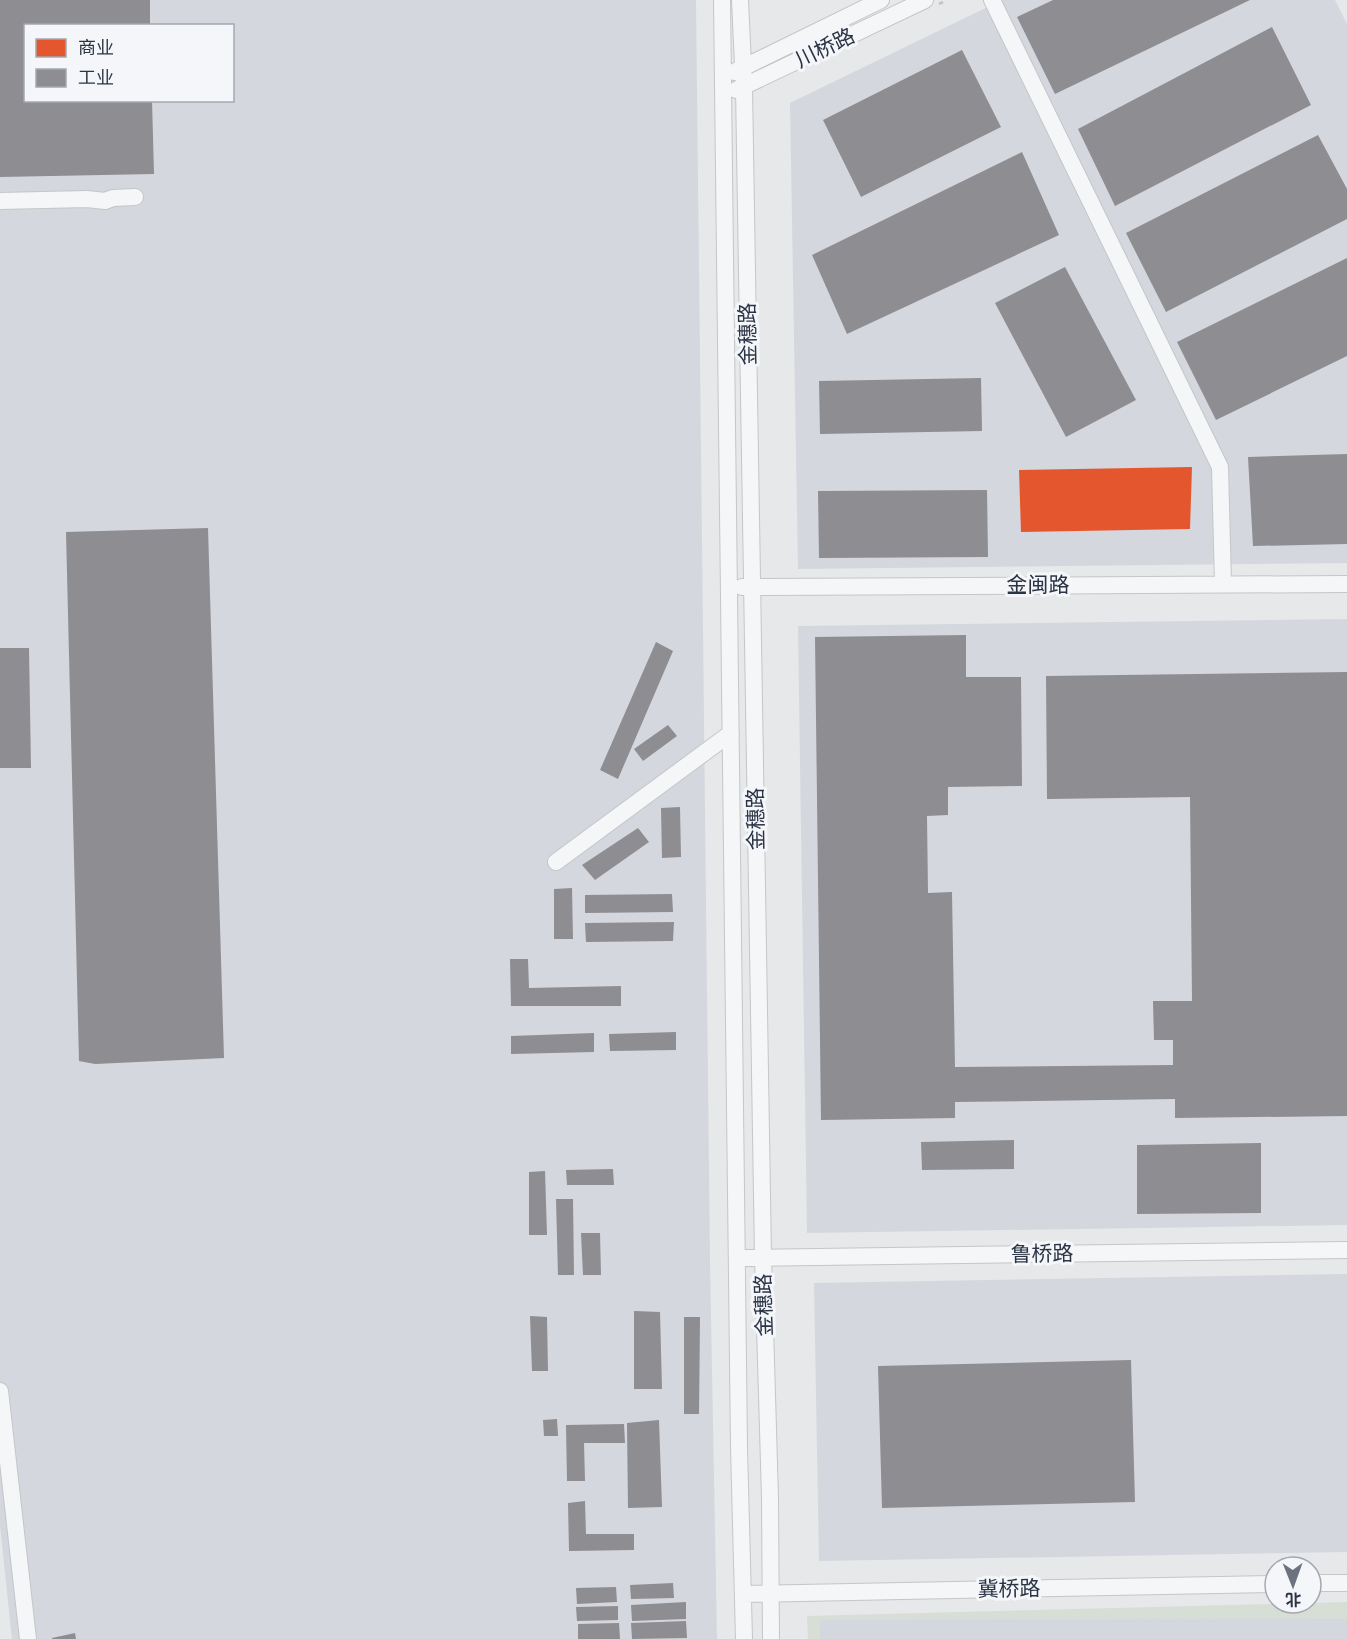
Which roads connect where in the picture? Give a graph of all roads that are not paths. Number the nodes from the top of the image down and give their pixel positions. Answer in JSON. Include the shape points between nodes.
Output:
{"nodes":[{"id":1,"x":722,"y":0,"type":"edge"},
{"id":2,"x":740,"y":0,"type":"edge"},
{"id":3,"x":881,"y":0,"type":"edge"},
{"id":4,"x":925,"y":0,"type":"edge"},
{"id":5,"x":992,"y":0,"type":"edge"},
{"id":6,"x":742,"y":69,"type":"junction"},
{"id":7,"x":723,"y":77,"type":"junction"},
{"id":8,"x":744,"y":87,"type":"junction"},
{"id":9,"x":724,"y":94,"type":"junction"},
{"id":10,"x":135,"y":197,"type":"dead end"},
{"id":11,"x":0,"y":201,"type":"edge"},
{"id":12,"x":1223,"y":584,"type":"junction"},
{"id":13,"x":1347,"y":584,"type":"edge"},
{"id":14,"x":729,"y":587,"type":"junction"},
{"id":15,"x":753,"y":587,"type":"junction"},
{"id":16,"x":731,"y":733,"type":"junction"},
{"id":17,"x":556,"y":862,"type":"dead end"},
{"id":18,"x":1347,"y":1250,"type":"edge"},
{"id":19,"x":763,"y":1257,"type":"junction"},
{"id":20,"x":737,"y":1258,"type":"junction"},
{"id":21,"x":0,"y":1392,"type":"edge"},
{"id":22,"x":1347,"y":1582,"type":"edge"},
{"id":23,"x":1323,"y":1583,"type":"edge"},
{"id":24,"x":1263,"y":1584,"type":"edge"},
{"id":25,"x":771,"y":1593,"type":"junction"},
{"id":26,"x":743,"y":1594,"type":"junction"},
{"id":27,"x":28,"y":1639,"type":"edge"},
{"id":28,"x":744,"y":1639,"type":"edge"},
{"id":29,"x":771,"y":1639,"type":"edge"}],
"edges":[{"from":1,"to":7,"type":"street","name":"金穗路"},
{"from":2,"to":6,"type":"street","name":"金穗路"},
{"from":3,"to":6,"type":"street","name":"川桥路"},
{"from":4,"to":8,"type":"street","name":"川桥路"},
{"from":5,"to":12,"type":"street","via":[[1220,467]]},
{"from":6,"to":7,"type":"street","name":"川桥路"},
{"from":6,"to":8,"type":"street","name":"金穗路"},
{"from":7,"to":9,"type":"street","name":"金穗路"},
{"from":8,"to":9,"type":"street","name":"川桥路"},
{"from":8,"to":15,"type":"street","name":"金穗路"},
{"from":9,"to":14,"type":"street","name":"金穗路"},
{"from":10,"to":11,"type":"street","via":[[105,201]]},
{"from":12,"to":13,"type":"street","name":"金闽路"},
{"from":12,"to":15,"type":"street","name":"金闽路"},
{"from":14,"to":15,"type":"street","name":"金闽路"},
{"from":14,"to":16,"type":"street","name":"金穗路"},
{"from":15,"to":19,"type":"street","name":"金穗路"},
{"from":16,"to":17,"type":"street"},
{"from":16,"to":20,"type":"street","name":"金穗路"},
{"from":18,"to":19,"type":"street","name":"鲁桥路"},
{"from":19,"to":20,"type":"street","name":"鲁桥路"},
{"from":19,"to":25,"type":"street","name":"金穗路"},
{"from":20,"to":26,"type":"street","name":"金穗路"},
{"from":21,"to":27,"type":"street"},
{"from":22,"to":23,"type":"street"},
{"from":24,"to":25,"type":"street","name":"冀桥路"},
{"from":25,"to":26,"type":"street","name":"冀桥路"},
{"from":25,"to":29,"type":"street","name":"金穗路"},
{"from":26,"to":28,"type":"street","name":"金穗路"}]}
